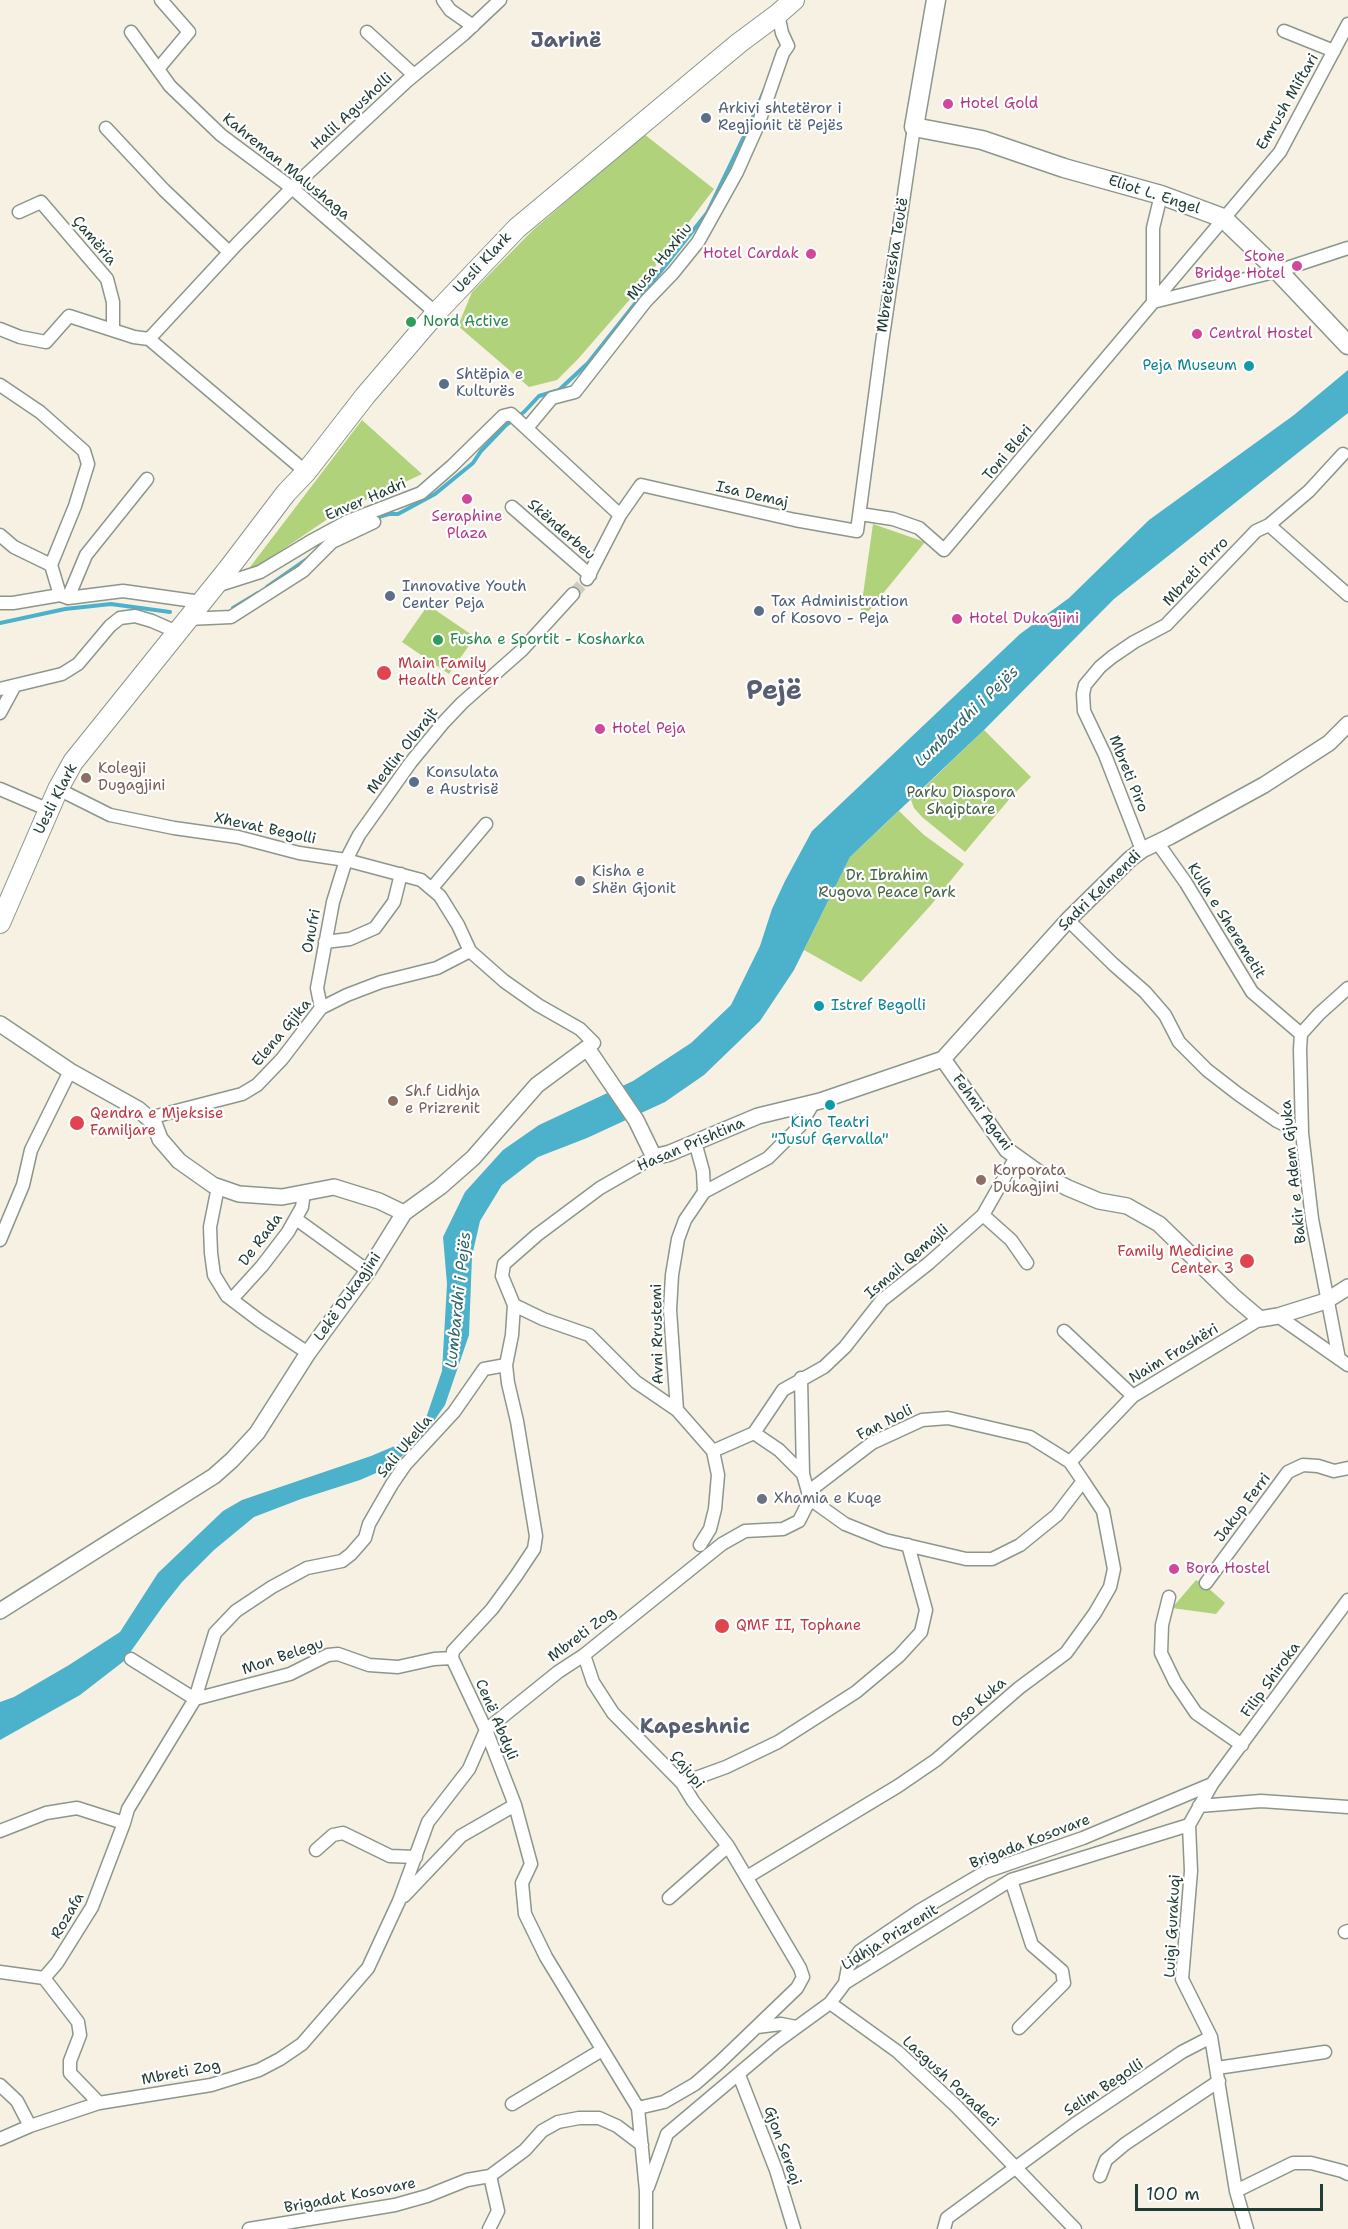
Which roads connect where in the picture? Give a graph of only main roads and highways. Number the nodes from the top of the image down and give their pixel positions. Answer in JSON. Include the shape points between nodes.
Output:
{"nodes":[{"id":1,"x":794,"y":0,"type":"edge"},
{"id":2,"x":936,"y":0,"type":"edge"},
{"id":3,"x":914,"y":128,"type":"joint"},
{"id":4,"x":1348,"y":345,"type":"edge"},
{"id":5,"x":0,"y":923,"type":"edge"}],
"edges":[{"from":1,"to":5,"type":"main road","name":"Uesli Klark","via":[[517,228],[436,313],[286,493],[73,762]]},
{"from":2,"to":3,"type":"main road","name":"Mbretëresha Teutë"},
{"from":3,"to":4,"type":"main road","name":"Eliot L. Engel","via":[[982,140],[1223,218]]}]}
